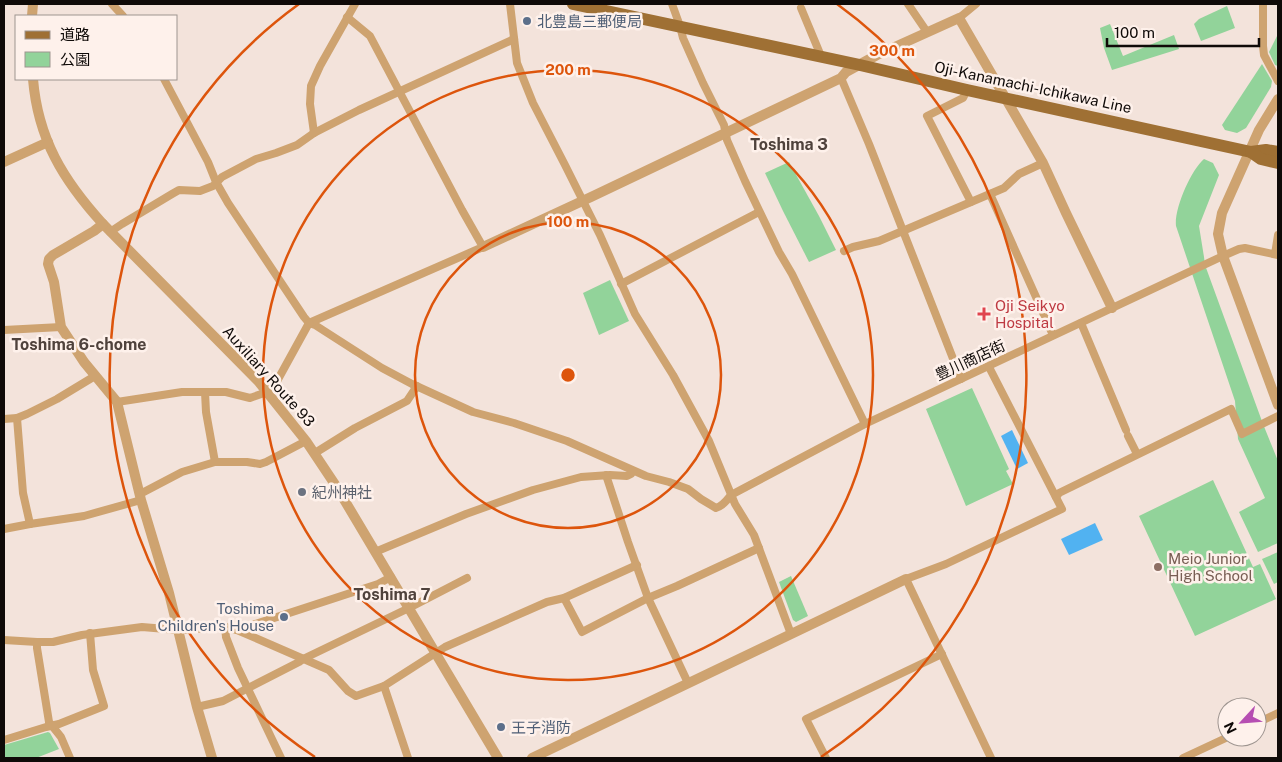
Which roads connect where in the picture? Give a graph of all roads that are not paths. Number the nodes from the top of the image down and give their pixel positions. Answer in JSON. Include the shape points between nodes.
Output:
{"nodes":[{"id":1,"x":112,"y":4,"type":"edge"},
{"id":2,"x":355,"y":4,"type":"edge"},
{"id":3,"x":510,"y":4,"type":"edge"},
{"id":4,"x":573,"y":4,"type":"edge"},
{"id":5,"x":672,"y":4,"type":"edge"},
{"id":6,"x":908,"y":4,"type":"edge"},
{"id":7,"x":976,"y":4,"type":"edge"},
{"id":8,"x":1263,"y":4,"type":"edge"},
{"id":9,"x":801,"y":8,"type":"dead end"},
{"id":10,"x":122,"y":15,"type":"edge"},
{"id":11,"x":347,"y":17,"type":"junction"},
{"id":12,"x":959,"y":18,"type":"junction"},
{"id":13,"x":680,"y":26,"type":"junction"},
{"id":14,"x":927,"y":32,"type":"junction"},
{"id":15,"x":514,"y":39,"type":"junction"},
{"id":16,"x":821,"y":56,"type":"junction"},
{"id":17,"x":860,"y":65,"type":"junction"},
{"id":18,"x":840,"y":78,"type":"junction"},
{"id":19,"x":33,"y":80,"type":"edge"},
{"id":20,"x":165,"y":80,"type":"edge"},
{"id":21,"x":1278,"y":82,"type":"edge"},
{"id":22,"x":967,"y":90,"type":"junction"},
{"id":23,"x":399,"y":91,"type":"junction"},
{"id":24,"x":1005,"y":99,"type":"junction"},
{"id":25,"x":1278,"y":101,"type":"edge"},
{"id":26,"x":726,"y":132,"type":"junction"},
{"id":27,"x":314,"y":133,"type":"junction"},
{"id":28,"x":48,"y":142,"type":"junction"},
{"id":29,"x":1251,"y":152,"type":"junction"},
{"id":30,"x":1278,"y":152,"type":"edge"},
{"id":31,"x":4,"y":162,"type":"edge"},
{"id":32,"x":1043,"y":162,"type":"junction"},
{"id":33,"x":1278,"y":163,"type":"edge"},
{"id":34,"x":216,"y":182,"type":"junction"},
{"id":35,"x":990,"y":194,"type":"junction"},
{"id":36,"x":583,"y":201,"type":"junction"},
{"id":37,"x":971,"y":202,"type":"junction"},
{"id":38,"x":759,"y":212,"type":"junction"},
{"id":39,"x":106,"y":228,"type":"junction"},
{"id":40,"x":903,"y":231,"type":"junction"},
{"id":41,"x":1278,"y":235,"type":"edge"},
{"id":42,"x":484,"y":246,"type":"junction"},
{"id":43,"x":844,"y":251,"type":"dead end"},
{"id":44,"x":1276,"y":255,"type":"edge"},
{"id":45,"x":1223,"y":256,"type":"junction"},
{"id":46,"x":621,"y":284,"type":"junction"},
{"id":47,"x":1112,"y":308,"type":"junction"},
{"id":48,"x":309,"y":323,"type":"junction"},
{"id":49,"x":1081,"y":323,"type":"junction"},
{"id":50,"x":61,"y":327,"type":"junction"},
{"id":51,"x":4,"y":330,"type":"edge"},
{"id":52,"x":1053,"y":335,"type":"junction"},
{"id":53,"x":989,"y":366,"type":"junction"},
{"id":54,"x":95,"y":376,"type":"junction"},
{"id":55,"x":961,"y":379,"type":"junction"},
{"id":56,"x":417,"y":386,"type":"junction"},
{"id":57,"x":205,"y":392,"type":"junction"},
{"id":58,"x":267,"y":392,"type":"junction"},
{"id":59,"x":1276,"y":392,"type":"edge"},
{"id":60,"x":117,"y":402,"type":"junction"},
{"id":61,"x":1278,"y":405,"type":"edge"},
{"id":62,"x":1278,"y":416,"type":"edge"},
{"id":63,"x":17,"y":418,"type":"junction"},
{"id":64,"x":4,"y":419,"type":"edge"},
{"id":65,"x":865,"y":424,"type":"junction"},
{"id":66,"x":306,"y":441,"type":"junction"},
{"id":67,"x":314,"y":453,"type":"junction"},
{"id":68,"x":1137,"y":454,"type":"junction"},
{"id":69,"x":215,"y":462,"type":"junction"},
{"id":70,"x":633,"y":470,"type":"junction"},
{"id":71,"x":606,"y":475,"type":"junction"},
{"id":72,"x":731,"y":495,"type":"junction"},
{"id":73,"x":141,"y":497,"type":"junction"},
{"id":74,"x":1056,"y":497,"type":"junction"},
{"id":75,"x":30,"y":524,"type":"junction"},
{"id":76,"x":4,"y":529,"type":"edge"},
{"id":77,"x":759,"y":548,"type":"junction"},
{"id":78,"x":375,"y":552,"type":"junction"},
{"id":79,"x":636,"y":565,"type":"junction"},
{"id":80,"x":391,"y":577,"type":"junction"},
{"id":81,"x":467,"y":578,"type":"dead end"},
{"id":82,"x":906,"y":579,"type":"junction"},
{"id":83,"x":564,"y":598,"type":"junction"},
{"id":84,"x":648,"y":598,"type":"junction"},
{"id":85,"x":409,"y":608,"type":"junction"},
{"id":86,"x":225,"y":627,"type":"junction"},
{"id":87,"x":178,"y":630,"type":"junction"},
{"id":88,"x":237,"y":630,"type":"junction"},
{"id":89,"x":90,"y":633,"type":"junction"},
{"id":90,"x":791,"y":634,"type":"junction"},
{"id":91,"x":4,"y":640,"type":"edge"},
{"id":92,"x":37,"y":642,"type":"junction"},
{"id":93,"x":435,"y":653,"type":"junction"},
{"id":94,"x":942,"y":654,"type":"junction"},
{"id":95,"x":303,"y":659,"type":"junction"},
{"id":96,"x":688,"y":683,"type":"junction"},
{"id":97,"x":384,"y":686,"type":"junction"},
{"id":98,"x":247,"y":688,"type":"junction"},
{"id":99,"x":197,"y":707,"type":"junction"},
{"id":100,"x":52,"y":726,"type":"junction"},
{"id":101,"x":4,"y":740,"type":"edge"},
{"id":102,"x":1217,"y":742,"type":"edge"},
{"id":103,"x":70,"y":758,"type":"edge"},
{"id":104,"x":212,"y":758,"type":"edge"},
{"id":105,"x":281,"y":758,"type":"edge"},
{"id":106,"x":408,"y":758,"type":"edge"},
{"id":107,"x":498,"y":758,"type":"edge"},
{"id":108,"x":532,"y":758,"type":"edge"},
{"id":109,"x":826,"y":758,"type":"edge"},
{"id":110,"x":991,"y":758,"type":"edge"},
{"id":111,"x":1183,"y":758,"type":"edge"}],
"edges":[{"from":1,"to":10,"type":"street"},
{"from":2,"to":11,"type":"street"},
{"from":3,"to":15,"type":"street"},
{"from":4,"to":13,"type":"main road","name":"Oji-Kanamachi-Ichikawa Line"},
{"from":5,"to":13,"type":"street"},
{"from":6,"to":14,"type":"street"},
{"from":7,"to":12,"type":"street"},
{"from":8,"to":21,"type":"street","via":[[1264,55]]},
{"from":9,"to":16,"type":"street"},
{"from":11,"to":23,"type":"street","via":[[370,36]]},
{"from":11,"to":27,"type":"street","via":[[311,86]]},
{"from":12,"to":14,"type":"street"},
{"from":12,"to":24,"type":"street"},
{"from":13,"to":16,"type":"main road","name":"Oji-Kanamachi-Ichikawa Line"},
{"from":13,"to":26,"type":"street"},
{"from":14,"to":17,"type":"street"},
{"from":15,"to":23,"type":"street"},
{"from":15,"to":36,"type":"street","via":[[517,63],[532,103]]},
{"from":16,"to":17,"type":"main road","name":"Oji-Kanamachi-Ichikawa Line"},
{"from":17,"to":18,"type":"street"},
{"from":17,"to":22,"type":"main road","name":"Oji-Kanamachi-Ichikawa Line"},
{"from":18,"to":26,"type":"street"},
{"from":18,"to":40,"type":"street","via":[[870,144]]},
{"from":19,"to":28,"type":"street","name":"Auxiliary Route 93","via":[[37,109]]},
{"from":20,"to":34,"type":"street"},
{"from":22,"to":24,"type":"main road","name":"Oji-Kanamachi-Ichikawa Line"},
{"from":22,"to":37,"type":"street","via":[[963,98],[927,116]]},
{"from":23,"to":27,"type":"street"},
{"from":23,"to":42,"type":"street"},
{"from":24,"to":29,"type":"main road","name":"Oji-Kanamachi-Ichikawa Line"},
{"from":24,"to":32,"type":"street"},
{"from":25,"to":29,"type":"street"},
{"from":26,"to":36,"type":"street"},
{"from":26,"to":38,"type":"street"},
{"from":27,"to":34,"type":"street","via":[[297,145],[256,159]]},
{"from":28,"to":31,"type":"street"},
{"from":28,"to":39,"type":"street","name":"Auxiliary Route 93","via":[[69,182]]},
{"from":29,"to":30,"type":"main road"},
{"from":29,"to":33,"type":"main road","via":[[1261,159]]},
{"from":29,"to":45,"type":"street","via":[[1222,214],[1218,234]]},
{"from":32,"to":35,"type":"street"},
{"from":32,"to":47,"type":"street"},
{"from":34,"to":39,"type":"street","via":[[200,191],[179,190],[122,224]]},
{"from":34,"to":48,"type":"street"},
{"from":35,"to":37,"type":"street"},
{"from":35,"to":52,"type":"street"},
{"from":36,"to":42,"type":"street"},
{"from":36,"to":46,"type":"street"},
{"from":37,"to":40,"type":"street"},
{"from":38,"to":46,"type":"street"},
{"from":38,"to":65,"type":"street"},
{"from":39,"to":50,"type":"street","via":[[94,231],[49,258]]},
{"from":39,"to":58,"type":"street","name":"Auxiliary Route 93"},
{"from":40,"to":43,"type":"street"},
{"from":40,"to":55,"type":"street"},
{"from":41,"to":44,"type":"street"},
{"from":42,"to":48,"type":"street"},
{"from":44,"to":45,"type":"street","name":"豊川商店街","via":[[1246,248]]},
{"from":45,"to":47,"type":"street","name":"豊川商店街"},
{"from":45,"to":59,"type":"street"},
{"from":46,"to":72,"type":"street","via":[[638,320],[709,441]]},
{"from":47,"to":49,"type":"street","name":"豊川商店街"},
{"from":48,"to":56,"type":"street"},
{"from":48,"to":58,"type":"street","via":[[276,383]]},
{"from":49,"to":52,"type":"street","name":"豊川商店街"},
{"from":49,"to":68,"type":"street"},
{"from":50,"to":51,"type":"street"},
{"from":50,"to":54,"type":"street"},
{"from":52,"to":53,"type":"street","name":"豊川商店街"},
{"from":53,"to":55,"type":"street","name":"豊川商店街"},
{"from":53,"to":74,"type":"street"},
{"from":54,"to":60,"type":"street"},
{"from":54,"to":63,"type":"street"},
{"from":55,"to":65,"type":"street","name":"豊川商店街"},
{"from":56,"to":67,"type":"street","via":[[407,402]]},
{"from":56,"to":70,"type":"street","via":[[473,412],[567,441]]},
{"from":57,"to":58,"type":"street","via":[[226,392],[250,398]]},
{"from":57,"to":60,"type":"street","via":[[182,392]]},
{"from":57,"to":69,"type":"street"},
{"from":58,"to":66,"type":"street","name":"Auxiliary Route 93"},
{"from":59,"to":61,"type":"street"},
{"from":60,"to":73,"type":"street"},
{"from":62,"to":68,"type":"street","via":[[1242,434],[1232,409]]},
{"from":63,"to":64,"type":"street"},
{"from":63,"to":75,"type":"street","via":[[23,493]]},
{"from":65,"to":72,"type":"street","name":"豊川商店街"},
{"from":66,"to":67,"type":"street","name":"Auxiliary Route 93"},
{"from":66,"to":69,"type":"street","via":[[260,464]]},
{"from":67,"to":78,"type":"street","name":"Auxiliary Route 93"},
{"from":68,"to":74,"type":"street"},
{"from":69,"to":73,"type":"street","via":[[182,472]]},
{"from":70,"to":71,"type":"street","via":[[627,476]]},
{"from":70,"to":72,"type":"street","name":"豊川商店街","via":[[688,489],[716,508]]},
{"from":71,"to":78,"type":"street","via":[[533,490]]},
{"from":71,"to":79,"type":"street"},
{"from":72,"to":77,"type":"street"},
{"from":73,"to":75,"type":"street","via":[[84,516]]},
{"from":73,"to":87,"type":"street"},
{"from":74,"to":82,"type":"street","via":[[1062,509],[946,564]]},
{"from":75,"to":76,"type":"street"},
{"from":77,"to":84,"type":"street"},
{"from":77,"to":90,"type":"street"},
{"from":78,"to":80,"type":"street","name":"Auxiliary Route 93"},
{"from":79,"to":83,"type":"street"},
{"from":79,"to":84,"type":"street"},
{"from":80,"to":85,"type":"street","name":"Auxiliary Route 93"},
{"from":80,"to":88,"type":"street"},
{"from":81,"to":85,"type":"street"},
{"from":82,"to":90,"type":"street"},
{"from":82,"to":94,"type":"street"},
{"from":83,"to":84,"type":"street","via":[[582,632]]},
{"from":83,"to":93,"type":"street","via":[[547,602]]},
{"from":84,"to":96,"type":"street"},
{"from":85,"to":93,"type":"street","name":"Auxiliary Route 93"},
{"from":85,"to":95,"type":"street"},
{"from":86,"to":87,"type":"street"},
{"from":86,"to":88,"type":"street"},
{"from":86,"to":98,"type":"street"},
{"from":87,"to":89,"type":"street","via":[[142,627]]},
{"from":87,"to":99,"type":"street"},
{"from":88,"to":95,"type":"street"},
{"from":89,"to":92,"type":"street","via":[[53,642]]},
{"from":89,"to":100,"type":"street","via":[[93,670],[104,706]]},
{"from":90,"to":96,"type":"street"},
{"from":91,"to":92,"type":"street"},
{"from":92,"to":100,"type":"street"},
{"from":93,"to":97,"type":"street"},
{"from":93,"to":107,"type":"street","name":"Auxiliary Route 93"},
{"from":94,"to":109,"type":"street","via":[[806,719]]},
{"from":94,"to":110,"type":"street"},
{"from":95,"to":97,"type":"street","via":[[329,670],[356,696]]},
{"from":95,"to":98,"type":"street"},
{"from":96,"to":108,"type":"street"},
{"from":97,"to":106,"type":"street"},
{"from":98,"to":99,"type":"street","via":[[223,701]]},
{"from":98,"to":105,"type":"street"},
{"from":99,"to":104,"type":"street"},
{"from":100,"to":101,"type":"street"},
{"from":100,"to":103,"type":"street"},
{"from":102,"to":111,"type":"street"}]}
